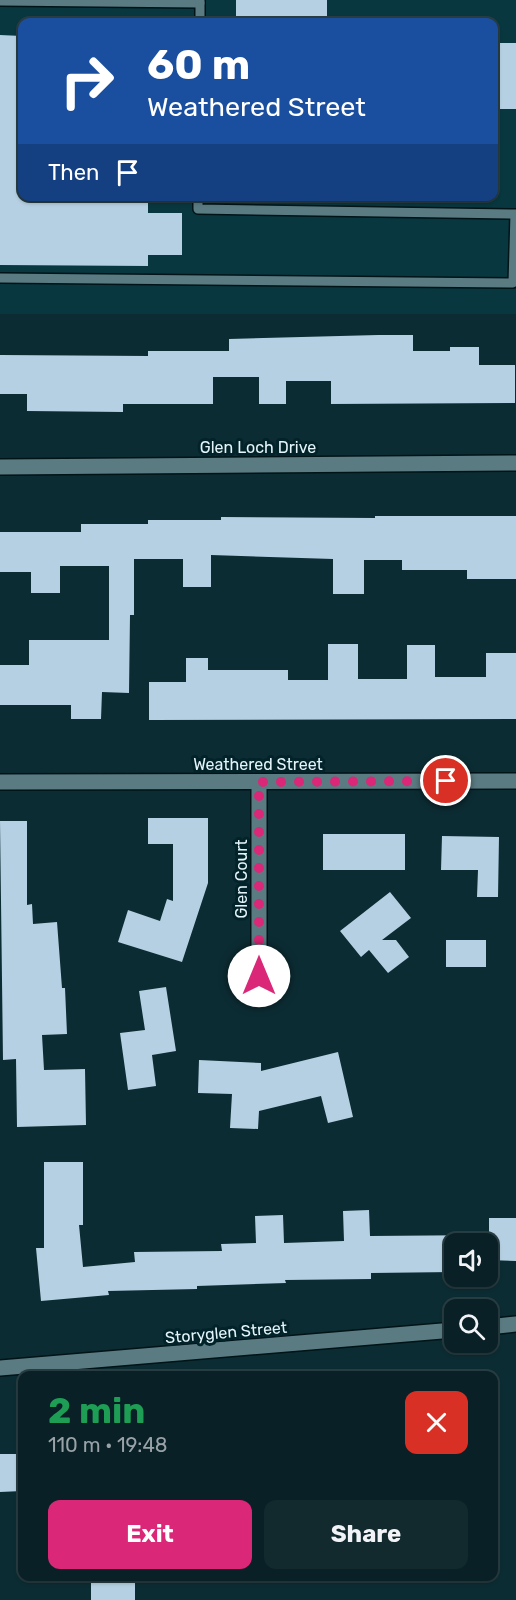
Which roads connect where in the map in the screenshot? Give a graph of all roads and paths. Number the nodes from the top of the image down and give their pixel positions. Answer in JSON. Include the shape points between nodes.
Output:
{"nodes":[{"id":1,"x":200,"y":1,"type":"edge"},
{"id":2,"x":0,"y":2,"type":"edge"},
{"id":3,"x":200,"y":18,"type":"edge"},
{"id":4,"x":198,"y":201,"type":"edge"},
{"id":5,"x":0,"y":278,"type":"edge"},
{"id":6,"x":516,"y":463,"type":"edge"},
{"id":7,"x":0,"y":467,"type":"edge"},
{"id":8,"x":516,"y":781,"type":"edge"},
{"id":9,"x":0,"y":782,"type":"edge"},
{"id":10,"x":259,"y":782,"type":"junction"},
{"id":11,"x":259,"y":976,"type":"dead end"},
{"id":12,"x":516,"y":1324,"type":"edge"},
{"id":13,"x":498,"y":1326,"type":"edge"},
{"id":14,"x":444,"y":1331,"type":"edge"},
{"id":15,"x":0,"y":1368,"type":"edge"}],
"edges":[{"from":1,"to":2,"type":"lane"},
{"from":1,"to":3,"type":"lane"},
{"from":4,"to":5,"type":"lane","via":[[198,209],[515,214],[513,283]]},
{"from":6,"to":7,"type":"street","name":"Glen Loch Drive"},
{"from":8,"to":10,"type":"street","name":"Weathered Street"},
{"from":9,"to":10,"type":"street","name":"Weathered Street"},
{"from":10,"to":11,"type":"street","name":"Glen Court"},
{"from":12,"to":13,"type":"street"},
{"from":14,"to":15,"type":"street","name":"Storyglen Street"}]}
